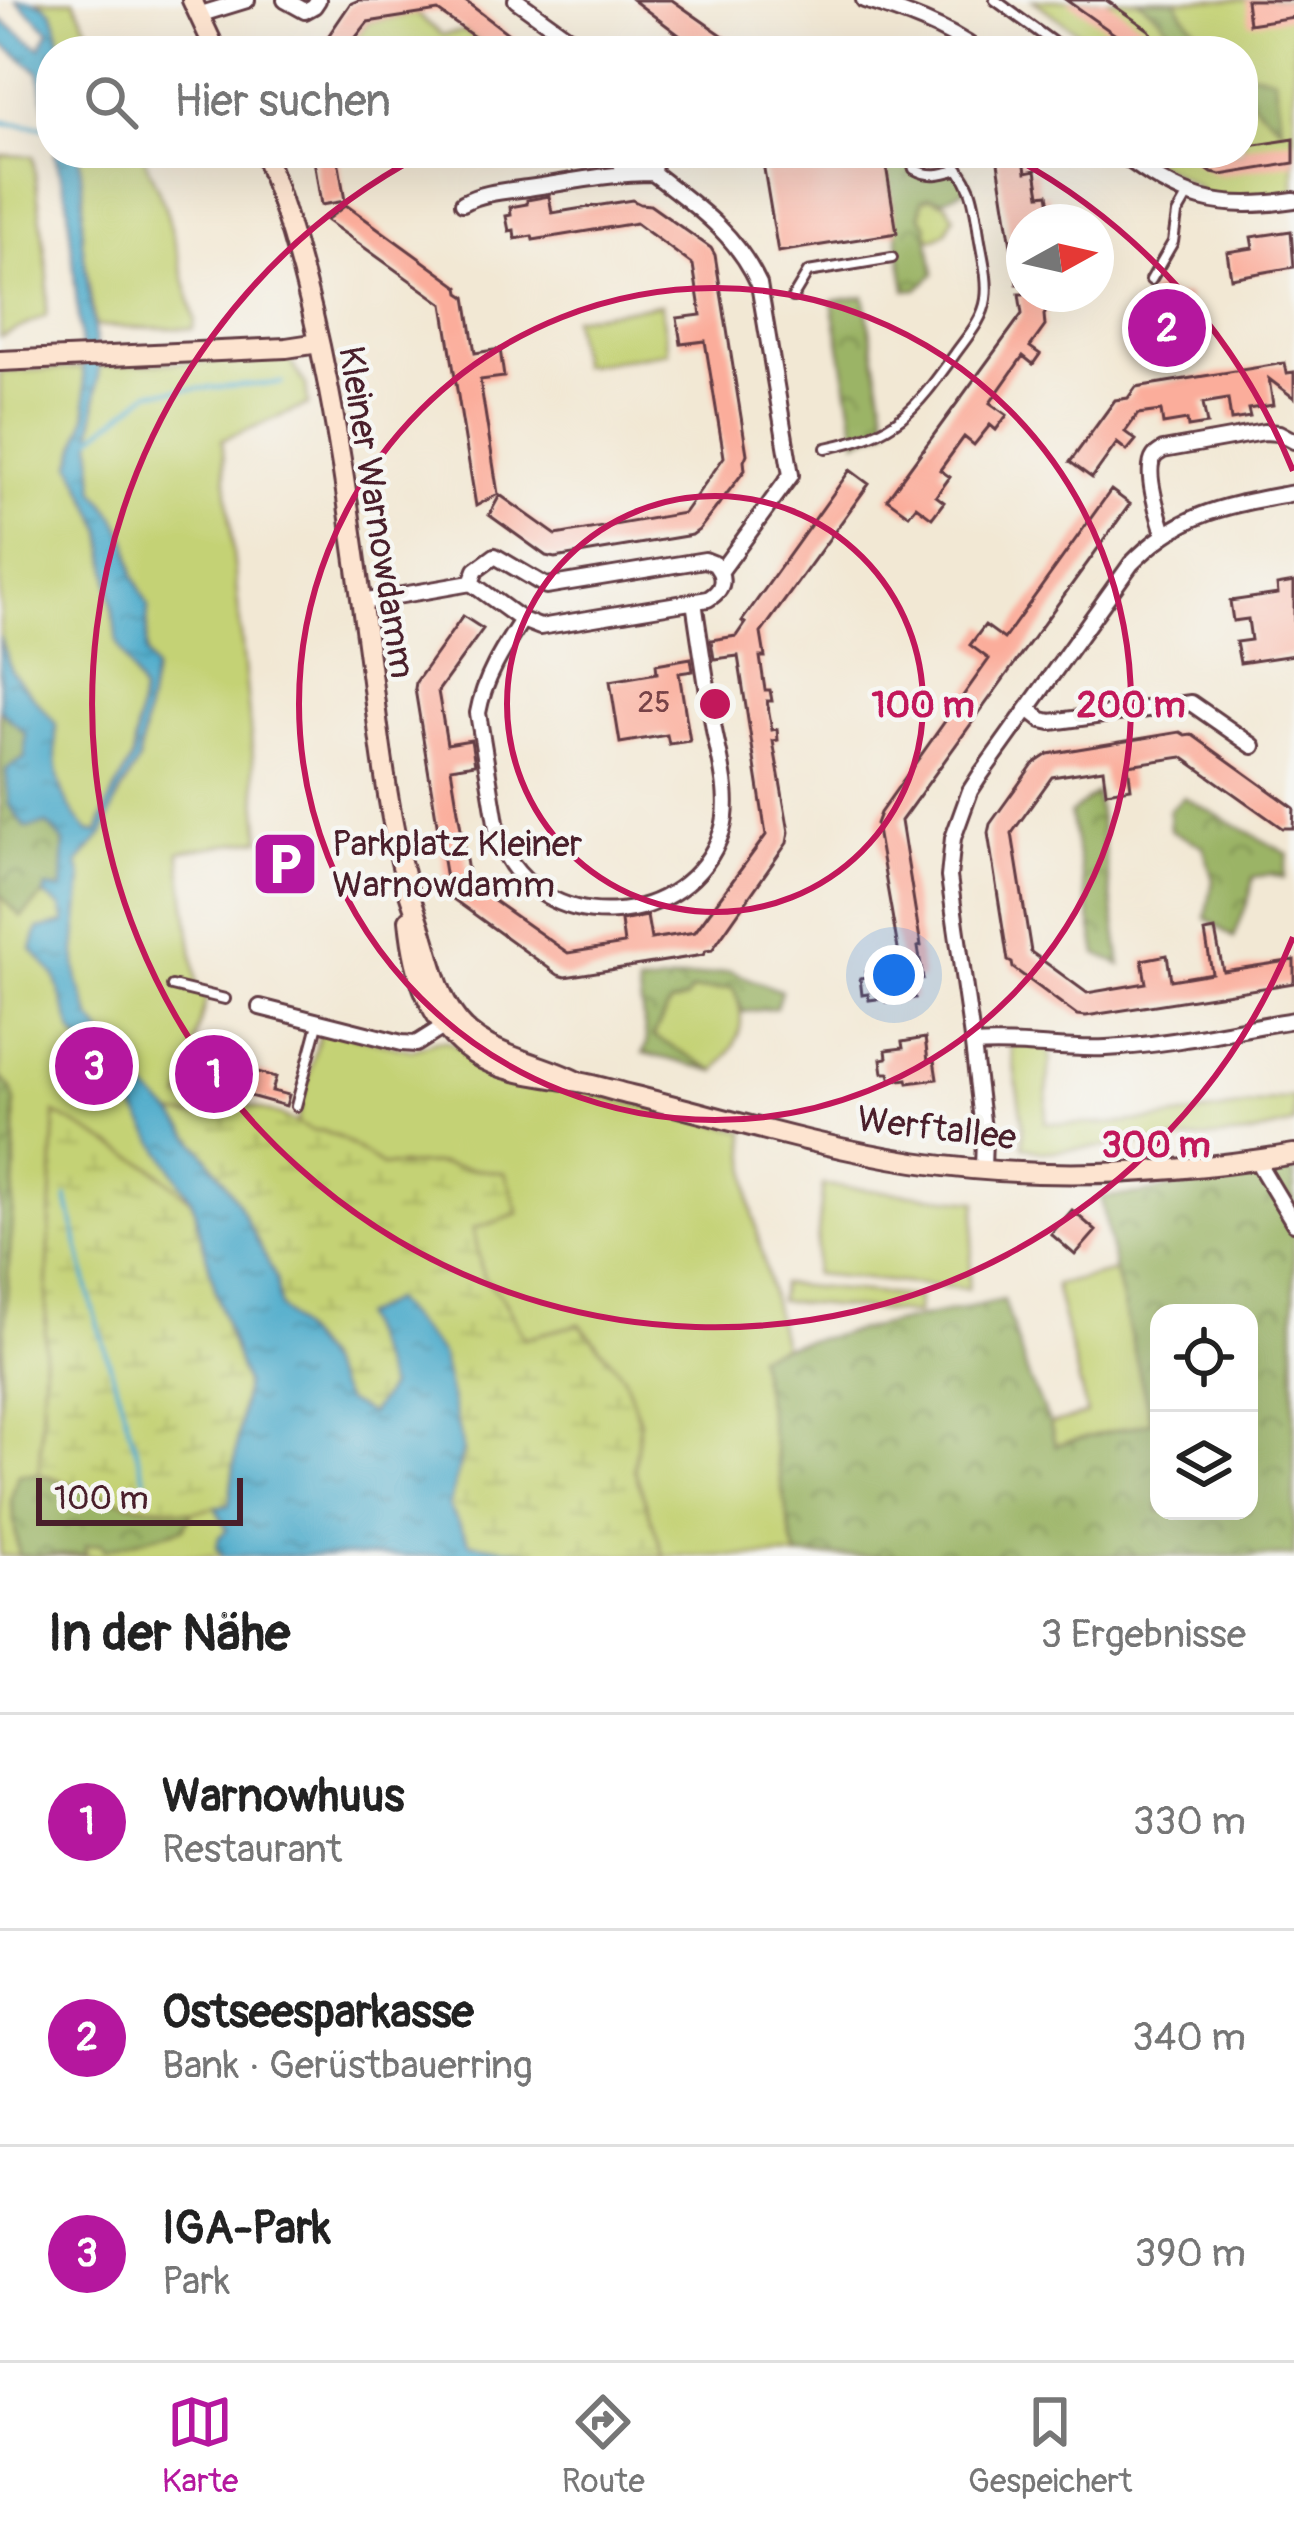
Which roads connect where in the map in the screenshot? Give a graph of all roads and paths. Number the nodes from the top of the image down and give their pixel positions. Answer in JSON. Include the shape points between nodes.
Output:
{"nodes":[{"id":1,"x":247,"y":0,"type":"edge"},
{"id":2,"x":285,"y":0,"type":"edge"},
{"id":3,"x":318,"y":0,"type":"edge"},
{"id":4,"x":517,"y":0,"type":"edge"},
{"id":5,"x":864,"y":0,"type":"edge"},
{"id":6,"x":995,"y":0,"type":"edge"},
{"id":7,"x":195,"y":7,"type":"edge"},
{"id":8,"x":906,"y":7,"type":"edge"},
{"id":9,"x":209,"y":36,"type":"edge"},
{"id":10,"x":566,"y":36,"type":"edge"},
{"id":11,"x":957,"y":36,"type":"edge"},
{"id":12,"x":1044,"y":36,"type":"edge"},
{"id":13,"x":269,"y":168,"type":"edge"},
{"id":14,"x":625,"y":168,"type":"edge"},
{"id":15,"x":653,"y":168,"type":"edge"},
{"id":16,"x":914,"y":168,"type":"edge"},
{"id":17,"x":1144,"y":168,"type":"edge"},
{"id":18,"x":961,"y":169,"type":"joint"},
{"id":19,"x":631,"y":173,"type":"junction"},
{"id":20,"x":652,"y":173,"type":"junction"},
{"id":21,"x":1188,"y":195,"type":"junction"},
{"id":22,"x":1294,"y":200,"type":"edge"},
{"id":23,"x":463,"y":203,"type":"dead end"},
{"id":24,"x":892,"y":258,"type":"dead end"},
{"id":25,"x":1151,"y":280,"type":"dead end"},
{"id":26,"x":793,"y":297,"type":"dead end"},
{"id":27,"x":319,"y":344,"type":"junction"},
{"id":28,"x":0,"y":362,"type":"edge"},
{"id":29,"x":1294,"y":441,"type":"edge"},
{"id":30,"x":826,"y":448,"type":"dead end"},
{"id":31,"x":1294,"y":493,"type":"edge"},
{"id":32,"x":1164,"y":532,"type":"junction"},
{"id":33,"x":720,"y":572,"type":"junction"},
{"id":34,"x":471,"y":583,"type":"junction"},
{"id":35,"x":694,"y":601,"type":"junction"},
{"id":36,"x":362,"y":602,"type":"junction"},
{"id":37,"x":522,"y":620,"type":"junction"},
{"id":38,"x":1028,"y":709,"type":"junction"},
{"id":39,"x":1253,"y":746,"type":"dead end"},
{"id":40,"x":172,"y":986,"type":"dead end"},
{"id":41,"x":225,"y":999,"type":"dead end"},
{"id":42,"x":260,"y":1007,"type":"dead end"},
{"id":43,"x":1294,"y":1020,"type":"edge"},
{"id":44,"x":319,"y":1022,"type":"junction"},
{"id":45,"x":448,"y":1022,"type":"junction"},
{"id":46,"x":973,"y":1045,"type":"junction"},
{"id":47,"x":296,"y":1106,"type":"dead end"},
{"id":48,"x":1294,"y":1154,"type":"edge"},
{"id":49,"x":1259,"y":1160,"type":"junction"},
{"id":50,"x":983,"y":1169,"type":"junction"},
{"id":51,"x":1294,"y":1223,"type":"edge"}],
"edges":[{"from":1,"to":7,"type":"street"},
{"from":2,"to":3,"type":"street","via":[[305,10]]},
{"from":4,"to":10,"type":"street"},
{"from":5,"to":8,"type":"street"},
{"from":6,"to":12,"type":"lane"},
{"from":7,"to":9,"type":"street"},
{"from":8,"to":11,"type":"street"},
{"from":13,"to":27,"type":"street","name":"Kleiner Warnowdamm"},
{"from":14,"to":19,"type":"street"},
{"from":15,"to":20,"type":"street"},
{"from":16,"to":18,"type":"lane","via":[[938,175]]},
{"from":17,"to":21,"type":"street"},
{"from":18,"to":30,"type":"lane","via":[[974,200],[987,293],[982,315],[900,421]]},
{"from":19,"to":20,"type":"street"},
{"from":19,"to":23,"type":"street"},
{"from":20,"to":33,"type":"street","via":[[722,229],[763,298],[791,475]]},
{"from":21,"to":22,"type":"street","via":[[1262,205]]},
{"from":21,"to":25,"type":"lane"},
{"from":24,"to":26,"type":"lane","via":[[808,272]]},
{"from":27,"to":28,"type":"street"},
{"from":27,"to":36,"type":"street","name":"Kleiner Warnowdamm"},
{"from":29,"to":32,"type":"street","via":[[1264,432],[1163,450],[1150,469]]},
{"from":31,"to":32,"type":"street","via":[[1232,504]]},
{"from":32,"to":38,"type":"street"},
{"from":33,"to":34,"type":"street","via":[[706,560],[546,586],[495,556]]},
{"from":33,"to":35,"type":"street","via":[[716,594]]},
{"from":34,"to":36,"type":"street"},
{"from":34,"to":37,"type":"street"},
{"from":35,"to":37,"type":"street","via":[[540,627]]},
{"from":35,"to":37,"type":"street","via":[[724,789],[722,829],[682,888],[609,911],[568,907],[524,879],[507,860],[494,820],[478,713]]},
{"from":36,"to":45,"type":"street","name":"Kleiner Warnowdamm","via":[[407,885]]},
{"from":38,"to":39,"type":"street","via":[[1051,722],[1191,703]]},
{"from":38,"to":46,"type":"street","via":[[970,791],[953,838],[949,863]]},
{"from":40,"to":41,"type":"lane"},
{"from":42,"to":44,"type":"street"},
{"from":43,"to":46,"type":"street","via":[[1134,1046]]},
{"from":44,"to":45,"type":"street","via":[[416,1044]]},
{"from":44,"to":47,"type":"lane"},
{"from":45,"to":50,"type":"street","name":"Werftallee","via":[[578,1082],[829,1145]]},
{"from":46,"to":50,"type":"street"},
{"from":48,"to":49,"type":"street","name":"Werftallee"},
{"from":49,"to":50,"type":"street","name":"Werftallee","via":[[1121,1173]]},
{"from":49,"to":51,"type":"street"}]}
